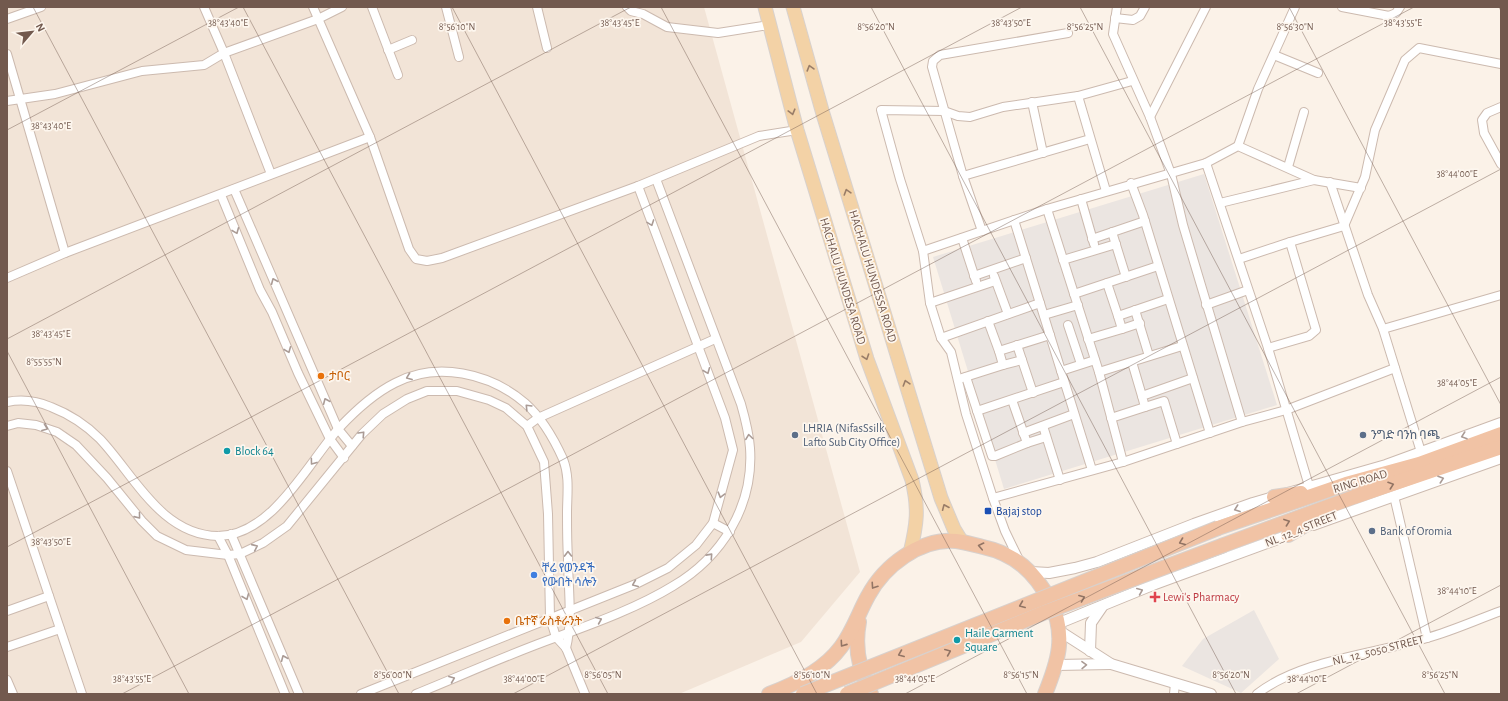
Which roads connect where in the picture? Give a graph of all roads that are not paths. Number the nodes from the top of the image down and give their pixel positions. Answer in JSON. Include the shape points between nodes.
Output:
{"nodes":[{"id":1,"x":41,"y":7,"type":"edge"},
{"id":2,"x":204,"y":7,"type":"edge"},
{"id":3,"x":313,"y":7,"type":"edge"},
{"id":4,"x":342,"y":7,"type":"edge"},
{"id":5,"x":372,"y":7,"type":"edge"},
{"id":6,"x":446,"y":7,"type":"edge"},
{"id":7,"x":537,"y":7,"type":"edge"},
{"id":8,"x":627,"y":7,"type":"edge"},
{"id":9,"x":764,"y":7,"type":"edge"},
{"id":10,"x":793,"y":7,"type":"edge"},
{"id":11,"x":1117,"y":7,"type":"edge"},
{"id":12,"x":1145,"y":7,"type":"edge"},
{"id":13,"x":1206,"y":7,"type":"edge"},
{"id":14,"x":1295,"y":7,"type":"edge"},
{"id":15,"x":1342,"y":7,"type":"edge"},
{"id":16,"x":1400,"y":7,"type":"edge"},
{"id":17,"x":1115,"y":18,"type":"junction"},
{"id":18,"x":7,"y":19,"type":"edge"},
{"id":19,"x":318,"y":19,"type":"junction"},
{"id":20,"x":769,"y":24,"type":"junction"},
{"id":21,"x":1068,"y":33,"type":"dead end"},
{"id":22,"x":412,"y":40,"type":"dead end"},
{"id":23,"x":548,"y":48,"type":"dead end"},
{"id":24,"x":388,"y":50,"type":"junction"},
{"id":25,"x":224,"y":53,"type":"junction"},
{"id":26,"x":7,"y":54,"type":"edge"},
{"id":27,"x":1274,"y":56,"type":"junction"},
{"id":28,"x":459,"y":57,"type":"dead end"},
{"id":29,"x":1501,"y":64,"type":"edge"},
{"id":30,"x":1318,"y":73,"type":"dead end"},
{"id":31,"x":398,"y":75,"type":"dead end"},
{"id":32,"x":1132,"y":81,"type":"junction"},
{"id":33,"x":1078,"y":96,"type":"junction"},
{"id":34,"x":20,"y":98,"type":"junction"},
{"id":35,"x":7,"y":101,"type":"edge"},
{"id":36,"x":1032,"y":102,"type":"junction"},
{"id":37,"x":1501,"y":107,"type":"edge"},
{"id":38,"x":944,"y":111,"type":"junction"},
{"id":39,"x":1304,"y":112,"type":"dead end"},
{"id":40,"x":1150,"y":117,"type":"junction"},
{"id":41,"x":797,"y":130,"type":"junction"},
{"id":42,"x":370,"y":137,"type":"junction"},
{"id":43,"x":1090,"y":139,"type":"junction"},
{"id":44,"x":1238,"y":146,"type":"junction"},
{"id":45,"x":1043,"y":152,"type":"junction"},
{"id":46,"x":1206,"y":163,"type":"junction"},
{"id":47,"x":1501,"y":164,"type":"edge"},
{"id":48,"x":1288,"y":167,"type":"junction"},
{"id":49,"x":271,"y":174,"type":"junction"},
{"id":50,"x":1171,"y":174,"type":"junction"},
{"id":51,"x":963,"y":176,"type":"junction"},
{"id":52,"x":656,"y":179,"type":"junction"},
{"id":53,"x":1314,"y":180,"type":"junction"},
{"id":54,"x":1330,"y":182,"type":"junction"},
{"id":55,"x":1131,"y":183,"type":"junction"},
{"id":56,"x":638,"y":186,"type":"junction"},
{"id":57,"x":1360,"y":188,"type":"junction"},
{"id":58,"x":234,"y":189,"type":"junction"},
{"id":59,"x":1106,"y":191,"type":"junction"},
{"id":60,"x":221,"y":195,"type":"junction"},
{"id":61,"x":1081,"y":199,"type":"junction"},
{"id":62,"x":1220,"y":203,"type":"junction"},
{"id":63,"x":1047,"y":209,"type":"junction"},
{"id":64,"x":1014,"y":220,"type":"junction"},
{"id":65,"x":1145,"y":221,"type":"junction"},
{"id":66,"x":1344,"y":226,"type":"junction"},
{"id":67,"x":982,"y":231,"type":"junction"},
{"id":68,"x":1112,"y":232,"type":"junction"},
{"id":69,"x":962,"y":238,"type":"junction"},
{"id":70,"x":1092,"y":239,"type":"junction"},
{"id":71,"x":1290,"y":242,"type":"junction"},
{"id":72,"x":1116,"y":244,"type":"junction"},
{"id":73,"x":1095,"y":250,"type":"junction"},
{"id":74,"x":923,"y":251,"type":"junction"},
{"id":75,"x":65,"y":253,"type":"junction"},
{"id":76,"x":1026,"y":258,"type":"junction"},
{"id":77,"x":1239,"y":259,"type":"junction"},
{"id":78,"x":1063,"y":260,"type":"junction"},
{"id":79,"x":1158,"y":266,"type":"junction"},
{"id":80,"x":992,"y":270,"type":"junction"},
{"id":81,"x":974,"y":276,"type":"junction"},
{"id":82,"x":1126,"y":277,"type":"junction"},
{"id":83,"x":7,"y":278,"type":"edge"},
{"id":84,"x":995,"y":281,"type":"junction"},
{"id":85,"x":1107,"y":283,"type":"junction"},
{"id":86,"x":977,"y":286,"type":"junction"},
{"id":87,"x":1248,"y":290,"type":"junction"},
{"id":88,"x":1074,"y":294,"type":"junction"},
{"id":89,"x":1501,"y":295,"type":"edge"},
{"id":90,"x":1168,"y":299,"type":"junction"},
{"id":91,"x":930,"y":303,"type":"junction"},
{"id":92,"x":1040,"y":303,"type":"junction"},
{"id":93,"x":1078,"y":305,"type":"junction"},
{"id":94,"x":1206,"y":305,"type":"junction"},
{"id":95,"x":1135,"y":310,"type":"junction"},
{"id":96,"x":1008,"y":314,"type":"junction"},
{"id":97,"x":1044,"y":315,"type":"junction"},
{"id":98,"x":1118,"y":316,"type":"junction"},
{"id":99,"x":988,"y":321,"type":"junction"},
{"id":100,"x":1140,"y":323,"type":"junction"},
{"id":101,"x":1068,"y":325,"type":"dead end"},
{"id":102,"x":1122,"y":329,"type":"junction"},
{"id":103,"x":1384,"y":329,"type":"junction"},
{"id":104,"x":1050,"y":335,"type":"junction"},
{"id":105,"x":941,"y":338,"type":"junction"},
{"id":106,"x":1088,"y":339,"type":"junction"},
{"id":107,"x":716,"y":340,"type":"junction"},
{"id":108,"x":1017,"y":345,"type":"junction"},
{"id":109,"x":1182,"y":346,"type":"junction"},
{"id":110,"x":698,"y":348,"type":"junction"},
{"id":111,"x":1268,"y":348,"type":"junction"},
{"id":112,"x":999,"y":351,"type":"junction"},
{"id":113,"x":1149,"y":356,"type":"junction"},
{"id":114,"x":1022,"y":360,"type":"junction"},
{"id":115,"x":1095,"y":360,"type":"junction"},
{"id":116,"x":1132,"y":362,"type":"junction"},
{"id":117,"x":1081,"y":364,"type":"junction"},
{"id":118,"x":1003,"y":365,"type":"junction"},
{"id":119,"x":1395,"y":368,"type":"junction"},
{"id":120,"x":1061,"y":371,"type":"junction"},
{"id":121,"x":1098,"y":372,"type":"junction"},
{"id":122,"x":966,"y":377,"type":"junction"},
{"id":123,"x":1193,"y":378,"type":"junction"},
{"id":124,"x":957,"y":379,"type":"junction"},
{"id":125,"x":1064,"y":382,"type":"junction"},
{"id":126,"x":1161,"y":389,"type":"junction"},
{"id":127,"x":1032,"y":393,"type":"junction"},
{"id":128,"x":1142,"y":396,"type":"junction"},
{"id":129,"x":1012,"y":400,"type":"junction"},
{"id":130,"x":1164,"y":401,"type":"junction"},
{"id":131,"x":7,"y":402,"type":"edge"},
{"id":132,"x":1145,"y":408,"type":"junction"},
{"id":133,"x":1286,"y":410,"type":"junction"},
{"id":134,"x":977,"y":411,"type":"junction"},
{"id":135,"x":1074,"y":414,"type":"junction"},
{"id":136,"x":538,"y":418,"type":"junction"},
{"id":137,"x":1111,"y":418,"type":"junction"},
{"id":138,"x":1242,"y":422,"type":"junction"},
{"id":139,"x":1501,"y":423,"type":"edge"},
{"id":140,"x":7,"y":426,"type":"edge"},
{"id":141,"x":527,"y":426,"type":"junction"},
{"id":142,"x":1043,"y":426,"type":"junction"},
{"id":143,"x":338,"y":429,"type":"junction"},
{"id":144,"x":1023,"y":433,"type":"junction"},
{"id":145,"x":1210,"y":433,"type":"junction"},
{"id":146,"x":1501,"y":434,"type":"edge"},
{"id":147,"x":1046,"y":437,"type":"junction"},
{"id":148,"x":330,"y":439,"type":"junction"},
{"id":149,"x":1027,"y":443,"type":"junction"},
{"id":150,"x":1177,"y":444,"type":"junction"},
{"id":151,"x":352,"y":446,"type":"junction"},
{"id":152,"x":1501,"y":447,"type":"edge"},
{"id":153,"x":1421,"y":452,"type":"junction"},
{"id":154,"x":344,"y":458,"type":"junction"},
{"id":155,"x":1501,"y":458,"type":"edge"},
{"id":156,"x":1123,"y":462,"type":"junction"},
{"id":157,"x":1092,"y":470,"type":"junction"},
{"id":158,"x":7,"y":471,"type":"edge"},
{"id":159,"x":1060,"y":480,"type":"junction"},
{"id":160,"x":1346,"y":484,"type":"junction"},
{"id":161,"x":1309,"y":486,"type":"junction"},
{"id":162,"x":11,"y":495,"type":"edge"},
{"id":163,"x":1394,"y":496,"type":"junction"},
{"id":164,"x":1274,"y":497,"type":"junction"},
{"id":165,"x":1354,"y":497,"type":"junction"},
{"id":166,"x":993,"y":498,"type":"junction"},
{"id":167,"x":713,"y":523,"type":"junction"},
{"id":168,"x":730,"y":532,"type":"junction"},
{"id":169,"x":230,"y":534,"type":"junction"},
{"id":170,"x":1288,"y":535,"type":"junction"},
{"id":171,"x":218,"y":536,"type":"junction"},
{"id":172,"x":962,"y":542,"type":"junction"},
{"id":173,"x":910,"y":553,"type":"junction"},
{"id":174,"x":240,"y":554,"type":"junction"},
{"id":175,"x":228,"y":555,"type":"junction"},
{"id":176,"x":1020,"y":562,"type":"junction"},
{"id":177,"x":1031,"y":572,"type":"junction"},
{"id":178,"x":49,"y":596,"type":"junction"},
{"id":179,"x":1104,"y":606,"type":"junction"},
{"id":180,"x":568,"y":610,"type":"junction"},
{"id":181,"x":862,"y":610,"type":"junction"},
{"id":182,"x":7,"y":611,"type":"edge"},
{"id":183,"x":1501,"y":611,"type":"edge"},
{"id":184,"x":550,"y":618,"type":"junction"},
{"id":185,"x":1058,"y":627,"type":"junction"},
{"id":186,"x":60,"y":629,"type":"junction"},
{"id":187,"x":570,"y":632,"type":"junction"},
{"id":188,"x":556,"y":637,"type":"junction"},
{"id":189,"x":1427,"y":638,"type":"junction"},
{"id":190,"x":7,"y":647,"type":"edge"},
{"id":191,"x":566,"y":648,"type":"junction"},
{"id":192,"x":1090,"y":651,"type":"junction"},
{"id":193,"x":1111,"y":664,"type":"junction"},
{"id":194,"x":1057,"y":665,"type":"junction"},
{"id":195,"x":7,"y":680,"type":"edge"},
{"id":196,"x":1175,"y":683,"type":"junction"},
{"id":197,"x":79,"y":693,"type":"edge"},
{"id":198,"x":13,"y":694,"type":"edge"},
{"id":199,"x":285,"y":694,"type":"edge"},
{"id":200,"x":299,"y":694,"type":"edge"},
{"id":201,"x":361,"y":694,"type":"edge"},
{"id":202,"x":416,"y":694,"type":"edge"},
{"id":203,"x":584,"y":694,"type":"edge"},
{"id":204,"x":769,"y":694,"type":"edge"},
{"id":205,"x":803,"y":694,"type":"edge"},
{"id":206,"x":847,"y":694,"type":"edge"},
{"id":207,"x":871,"y":694,"type":"edge"},
{"id":208,"x":1045,"y":694,"type":"edge"},
{"id":209,"x":1174,"y":694,"type":"edge"},
{"id":210,"x":1211,"y":694,"type":"edge"},
{"id":211,"x":1257,"y":694,"type":"edge"}],
"edges":[{"from":1,"to":18,"type":"street"},
{"from":2,"to":25,"type":"street"},
{"from":3,"to":19,"type":"street"},
{"from":4,"to":19,"type":"street"},
{"from":5,"to":24,"type":"street"},
{"from":6,"to":28,"type":"street"},
{"from":7,"to":23,"type":"street"},
{"from":8,"to":20,"type":"street","via":[[667,27],[718,33]]},
{"from":9,"to":20,"type":"main road","name":"HACHALU HUNDESA ROAD"},
{"from":172,"to":10,"type":"main road","name":"HACHALU HUNDESSA ROAD","one_way":true,"via":[[941,498],[823,114]]},
{"from":11,"to":17,"type":"street"},
{"from":12,"to":17,"type":"street","via":[[1140,16],[1133,20]]},
{"from":13,"to":40,"type":"street"},
{"from":14,"to":27,"type":"street"},
{"from":15,"to":16,"type":"street","via":[[1389,16],[1396,13]]},
{"from":17,"to":32,"type":"street","via":[[1113,34]]},
{"from":19,"to":25,"type":"street"},
{"from":19,"to":42,"type":"street"},
{"from":20,"to":41,"type":"main road","name":"HACHALU HUNDESA ROAD","one_way":true},
{"from":21,"to":38,"type":"street","via":[[940,54],[933,61],[932,67]]},
{"from":22,"to":24,"type":"street"},
{"from":24,"to":31,"type":"street"},
{"from":25,"to":34,"type":"street","via":[[204,65],[142,71],[55,94]]},
{"from":25,"to":49,"type":"street"},
{"from":26,"to":34,"type":"street"},
{"from":27,"to":30,"type":"street"},
{"from":27,"to":44,"type":"street","via":[[1258,89]]},
{"from":29,"to":57,"type":"street","via":[[1419,48],[1412,52],[1405,60],[1375,130],[1365,177]]},
{"from":32,"to":33,"type":"street"},
{"from":32,"to":40,"type":"street"},
{"from":33,"to":36,"type":"street"},
{"from":33,"to":43,"type":"street"},
{"from":34,"to":35,"type":"street"},
{"from":34,"to":75,"type":"street"},
{"from":36,"to":38,"type":"street","via":[[1003,107],[970,118]]},
{"from":36,"to":45,"type":"street"},
{"from":37,"to":47,"type":"street","via":[[1488,113],[1482,120],[1484,133]]},
{"from":38,"to":51,"type":"street"},
{"from":38,"to":74,"type":"street","via":[[881,110]]},
{"from":39,"to":48,"type":"street"},
{"from":40,"to":50,"type":"street"},
{"from":41,"to":52,"type":"street","via":[[759,136]]},
{"from":41,"to":173,"type":"main road","name":"HACHALU HUNDESA ROAD","one_way":true,"via":[[866,359],[912,480],[917,522]]},
{"from":42,"to":49,"type":"street"},
{"from":42,"to":56,"type":"street","via":[[409,249],[416,259],[428,261],[442,258]]},
{"from":43,"to":45,"type":"street"},
{"from":43,"to":59,"type":"street"},
{"from":44,"to":46,"type":"street"},
{"from":44,"to":48,"type":"street"},
{"from":45,"to":51,"type":"street"},
{"from":46,"to":50,"type":"street"},
{"from":46,"to":62,"type":"street"},
{"from":48,"to":53,"type":"street"},
{"from":49,"to":58,"type":"street"},
{"from":50,"to":55,"type":"street"},
{"from":50,"to":94,"type":"street"},
{"from":51,"to":67,"type":"street"},
{"from":52,"to":56,"type":"street"},
{"from":52,"to":107,"type":"street"},
{"from":53,"to":54,"type":"street"},
{"from":53,"to":62,"type":"street"},
{"from":54,"to":57,"type":"street"},
{"from":54,"to":66,"type":"street"},
{"from":55,"to":59,"type":"street"},
{"from":55,"to":65,"type":"street"},
{"from":56,"to":110,"type":"street","one_way":true},
{"from":57,"to":66,"type":"street"},
{"from":58,"to":60,"type":"street"},
{"from":143,"to":58,"type":"street","one_way":true},
{"from":59,"to":61,"type":"street"},
{"from":60,"to":75,"type":"street"},
{"from":60,"to":148,"type":"street","one_way":true,"via":[[260,290]]},
{"from":61,"to":63,"type":"street"},
{"from":61,"to":70,"type":"street"},
{"from":62,"to":77,"type":"street"},
{"from":63,"to":64,"type":"street"},
{"from":63,"to":78,"type":"street"},
{"from":64,"to":67,"type":"street"},
{"from":64,"to":76,"type":"street"},
{"from":65,"to":68,"type":"street"},
{"from":65,"to":79,"type":"street"},
{"from":66,"to":71,"type":"street"},
{"from":66,"to":103,"type":"street","via":[[1368,295]]},
{"from":67,"to":69,"type":"street"},
{"from":68,"to":70,"type":"street"},
{"from":68,"to":72,"type":"street"},
{"from":69,"to":74,"type":"street"},
{"from":69,"to":81,"type":"street"},
{"from":70,"to":73,"type":"street"},
{"from":71,"to":77,"type":"street"},
{"from":71,"to":111,"type":"street","via":[[1316,330],[1309,336]]},
{"from":72,"to":73,"type":"street"},
{"from":72,"to":82,"type":"street"},
{"from":73,"to":78,"type":"street"},
{"from":74,"to":91,"type":"street"},
{"from":75,"to":83,"type":"street"},
{"from":76,"to":80,"type":"street"},
{"from":76,"to":92,"type":"street"},
{"from":77,"to":87,"type":"street"},
{"from":78,"to":88,"type":"street"},
{"from":79,"to":82,"type":"street"},
{"from":79,"to":90,"type":"street"},
{"from":80,"to":81,"type":"street"},
{"from":80,"to":84,"type":"street"},
{"from":81,"to":86,"type":"street"},
{"from":82,"to":85,"type":"street"},
{"from":84,"to":86,"type":"street"},
{"from":84,"to":96,"type":"street"},
{"from":85,"to":88,"type":"street"},
{"from":85,"to":98,"type":"street"},
{"from":86,"to":91,"type":"street"},
{"from":87,"to":94,"type":"street"},
{"from":87,"to":111,"type":"street"},
{"from":88,"to":93,"type":"street"},
{"from":89,"to":103,"type":"street"},
{"from":90,"to":95,"type":"street"},
{"from":90,"to":109,"type":"street"},
{"from":91,"to":105,"type":"street"},
{"from":92,"to":96,"type":"street"},
{"from":92,"to":97,"type":"street"},
{"from":93,"to":97,"type":"street"},
{"from":93,"to":106,"type":"street"},
{"from":94,"to":138,"type":"street"},
{"from":95,"to":98,"type":"street"},
{"from":95,"to":100,"type":"street"},
{"from":96,"to":99,"type":"street"},
{"from":97,"to":104,"type":"street"},
{"from":98,"to":102,"type":"street"},
{"from":99,"to":105,"type":"street"},
{"from":99,"to":112,"type":"street"},
{"from":100,"to":102,"type":"street"},
{"from":100,"to":113,"type":"street"},
{"from":101,"to":117,"type":"street"},
{"from":102,"to":106,"type":"street"},
{"from":103,"to":119,"type":"street"},
{"from":104,"to":108,"type":"street"},
{"from":104,"to":120,"type":"street"},
{"from":105,"to":124,"type":"street","via":[[950,352]]},
{"from":106,"to":115,"type":"street"},
{"from":107,"to":110,"type":"street"},
{"from":168,"to":107,"type":"street","one_way":true,"via":[[745,500],[750,448],[741,404]]},
{"from":108,"to":112,"type":"street"},
{"from":108,"to":114,"type":"street"},
{"from":109,"to":113,"type":"street"},
{"from":109,"to":123,"type":"street"},
{"from":110,"to":136,"type":"street"},
{"from":110,"to":167,"type":"street","one_way":true,"via":[[726,418],[733,450]]},
{"from":111,"to":133,"type":"street"},
{"from":112,"to":118,"type":"street"},
{"from":113,"to":116,"type":"street"},
{"from":114,"to":118,"type":"street"},
{"from":114,"to":127,"type":"street"},
{"from":115,"to":117,"type":"street"},
{"from":115,"to":121,"type":"street"},
{"from":116,"to":121,"type":"street"},
{"from":116,"to":128,"type":"street"},
{"from":117,"to":120,"type":"street"},
{"from":118,"to":122,"type":"street"},
{"from":119,"to":133,"type":"street"},
{"from":119,"to":153,"type":"street"},
{"from":120,"to":125,"type":"street"},
{"from":121,"to":137,"type":"street"},
{"from":122,"to":124,"type":"street"},
{"from":122,"to":134,"type":"street"},
{"from":123,"to":126,"type":"street"},
{"from":123,"to":145,"type":"street"},
{"from":124,"to":166,"type":"street"},
{"from":125,"to":127,"type":"street"},
{"from":125,"to":135,"type":"street"},
{"from":126,"to":128,"type":"street"},
{"from":126,"to":130,"type":"street"},
{"from":127,"to":129,"type":"street"},
{"from":128,"to":132,"type":"street"},
{"from":129,"to":134,"type":"street"},
{"from":129,"to":144,"type":"street"},
{"from":130,"to":132,"type":"street"},
{"from":130,"to":150,"type":"street"},
{"from":131,"to":171,"type":"street","via":[[18,400],[43,404],[70,416],[98,438],[149,500],[168,518],[184,527]]},
{"from":132,"to":137,"type":"street"},
{"from":133,"to":138,"type":"street"},
{"from":133,"to":161,"type":"street"},
{"from":134,"to":149,"type":"street","via":[[992,456]]},
{"from":135,"to":142,"type":"street"},
{"from":135,"to":157,"type":"street"},
{"from":136,"to":141,"type":"street"},
{"from":136,"to":143,"type":"street","one_way":true,"via":[[525,403],[491,381],[467,374],[429,371],[394,383],[363,404]]},
{"from":180,"to":136,"type":"street","one_way":true,"via":[[567,474],[563,460],[546,427]]},
{"from":137,"to":156,"type":"street"},
{"from":138,"to":145,"type":"street"},
{"from":139,"to":153,"type":"street","one_way":true},
{"from":140,"to":175,"type":"street","one_way":true,"via":[[18,423],[36,425],[57,432],[76,445],[157,536],[186,550]]},
{"from":151,"to":141,"type":"street","one_way":true,"via":[[383,414],[407,399],[427,391],[457,391],[489,400],[506,408]]},
{"from":141,"to":184,"type":"street","via":[[544,462]]},
{"from":142,"to":144,"type":"street"},
{"from":142,"to":147,"type":"street"},
{"from":143,"to":148,"type":"street"},
{"from":143,"to":151,"type":"street"},
{"from":144,"to":149,"type":"street"},
{"from":145,"to":150,"type":"street"},
{"from":146,"to":160,"type":"highway","name":"RING ROAD","via":[[1419,464]]},
{"from":147,"to":149,"type":"street"},
{"from":147,"to":159,"type":"street"},
{"from":148,"to":154,"type":"street"},
{"from":148,"to":169,"type":"street","one_way":true,"via":[[295,487],[271,512],[254,524]]},
{"from":150,"to":156,"type":"street"},
{"from":151,"to":154,"type":"street"},
{"from":165,"to":152,"type":"highway","name":"RING ROAD","one_way":true},
{"from":153,"to":161,"type":"street","via":[[1360,474]]},
{"from":174,"to":154,"type":"street","one_way":true,"via":[[263,543],[287,526]]},
{"from":163,"to":155,"type":"street","name":"NL_12_4 STREET","one_way":true},
{"from":156,"to":157,"type":"street"},
{"from":157,"to":159,"type":"street"},
{"from":158,"to":162,"type":"street"},
{"from":159,"to":166,"type":"street"},
{"from":160,"to":164,"type":"highway"},
{"from":160,"to":205,"type":"highway","name":"RING ROAD","one_way":true,"bridge":true,"via":[[1218,528]]},
{"from":161,"to":164,"type":"street"},
{"from":162,"to":178,"type":"street"},
{"from":163,"to":170,"type":"street","name":"NL_12_4 STREET","via":[[1333,516]]},
{"from":163,"to":189,"type":"street"},
{"from":164,"to":177,"type":"street","one_way":true,"via":[[1194,524],[1097,562],[1048,573]]},
{"from":165,"to":170,"type":"highway"},
{"from":206,"to":165,"type":"highway","name":"RING ROAD","one_way":true,"bridge":true,"via":[[1043,613]]},
{"from":166,"to":176,"type":"street"},
{"from":167,"to":168,"type":"street"},
{"from":167,"to":180,"type":"street","one_way":true,"via":[[696,545],[668,568],[636,584]]},
{"from":187,"to":168,"type":"street","one_way":true,"via":[[674,586],[704,563]]},
{"from":169,"to":171,"type":"street"},
{"from":169,"to":174,"type":"street"},
{"from":179,"to":170,"type":"street","name":"NL_12_4 STREET","one_way":true,"via":[[1155,584]]},
{"from":171,"to":175,"type":"street"},
{"from":172,"to":173,"type":"highway","via":[[932,544]]},
{"from":176,"to":172,"type":"highway","one_way":true,"via":[[1000,550]]},
{"from":173,"to":181,"type":"highway","one_way":true,"via":[[881,576],[873,586]]},
{"from":174,"to":175,"type":"street"},
{"from":200,"to":174,"type":"street","one_way":true},
{"from":175,"to":199,"type":"street","one_way":true},
{"from":176,"to":177,"type":"highway"},
{"from":177,"to":185,"type":"highway","via":[[1052,605]]},
{"from":178,"to":182,"type":"street"},
{"from":178,"to":186,"type":"street"},
{"from":179,"to":185,"type":"street","name":"NL_12_4 STREET"},
{"from":179,"to":192,"type":"street","via":[[1091,623]]},
{"from":180,"to":184,"type":"street"},
{"from":180,"to":187,"type":"street"},
{"from":181,"to":204,"type":"highway","one_way":true,"via":[[842,646],[831,658],[812,672]]},
{"from":181,"to":207,"type":"highway","via":[[857,633],[858,657]]},
{"from":183,"to":189,"type":"street","name":"NL_12_5050 STREET"},
{"from":184,"to":188,"type":"street"},
{"from":184,"to":201,"type":"street"},
{"from":185,"to":192,"type":"street"},
{"from":185,"to":194,"type":"highway"},
{"from":186,"to":190,"type":"street"},
{"from":186,"to":197,"type":"street"},
{"from":187,"to":188,"type":"street"},
{"from":187,"to":191,"type":"street"},
{"from":188,"to":191,"type":"street"},
{"from":202,"to":188,"type":"street","one_way":true},
{"from":189,"to":211,"type":"street","name":"NL_12_5050 STREET","via":[[1294,673],[1270,684]]},
{"from":191,"to":203,"type":"street"},
{"from":192,"to":193,"type":"street"},
{"from":194,"to":193,"type":"street","one_way":true},
{"from":193,"to":196,"type":"street"},
{"from":194,"to":208,"type":"highway"},
{"from":195,"to":198,"type":"street"},
{"from":196,"to":209,"type":"street"},
{"from":196,"to":210,"type":"street"}]}
